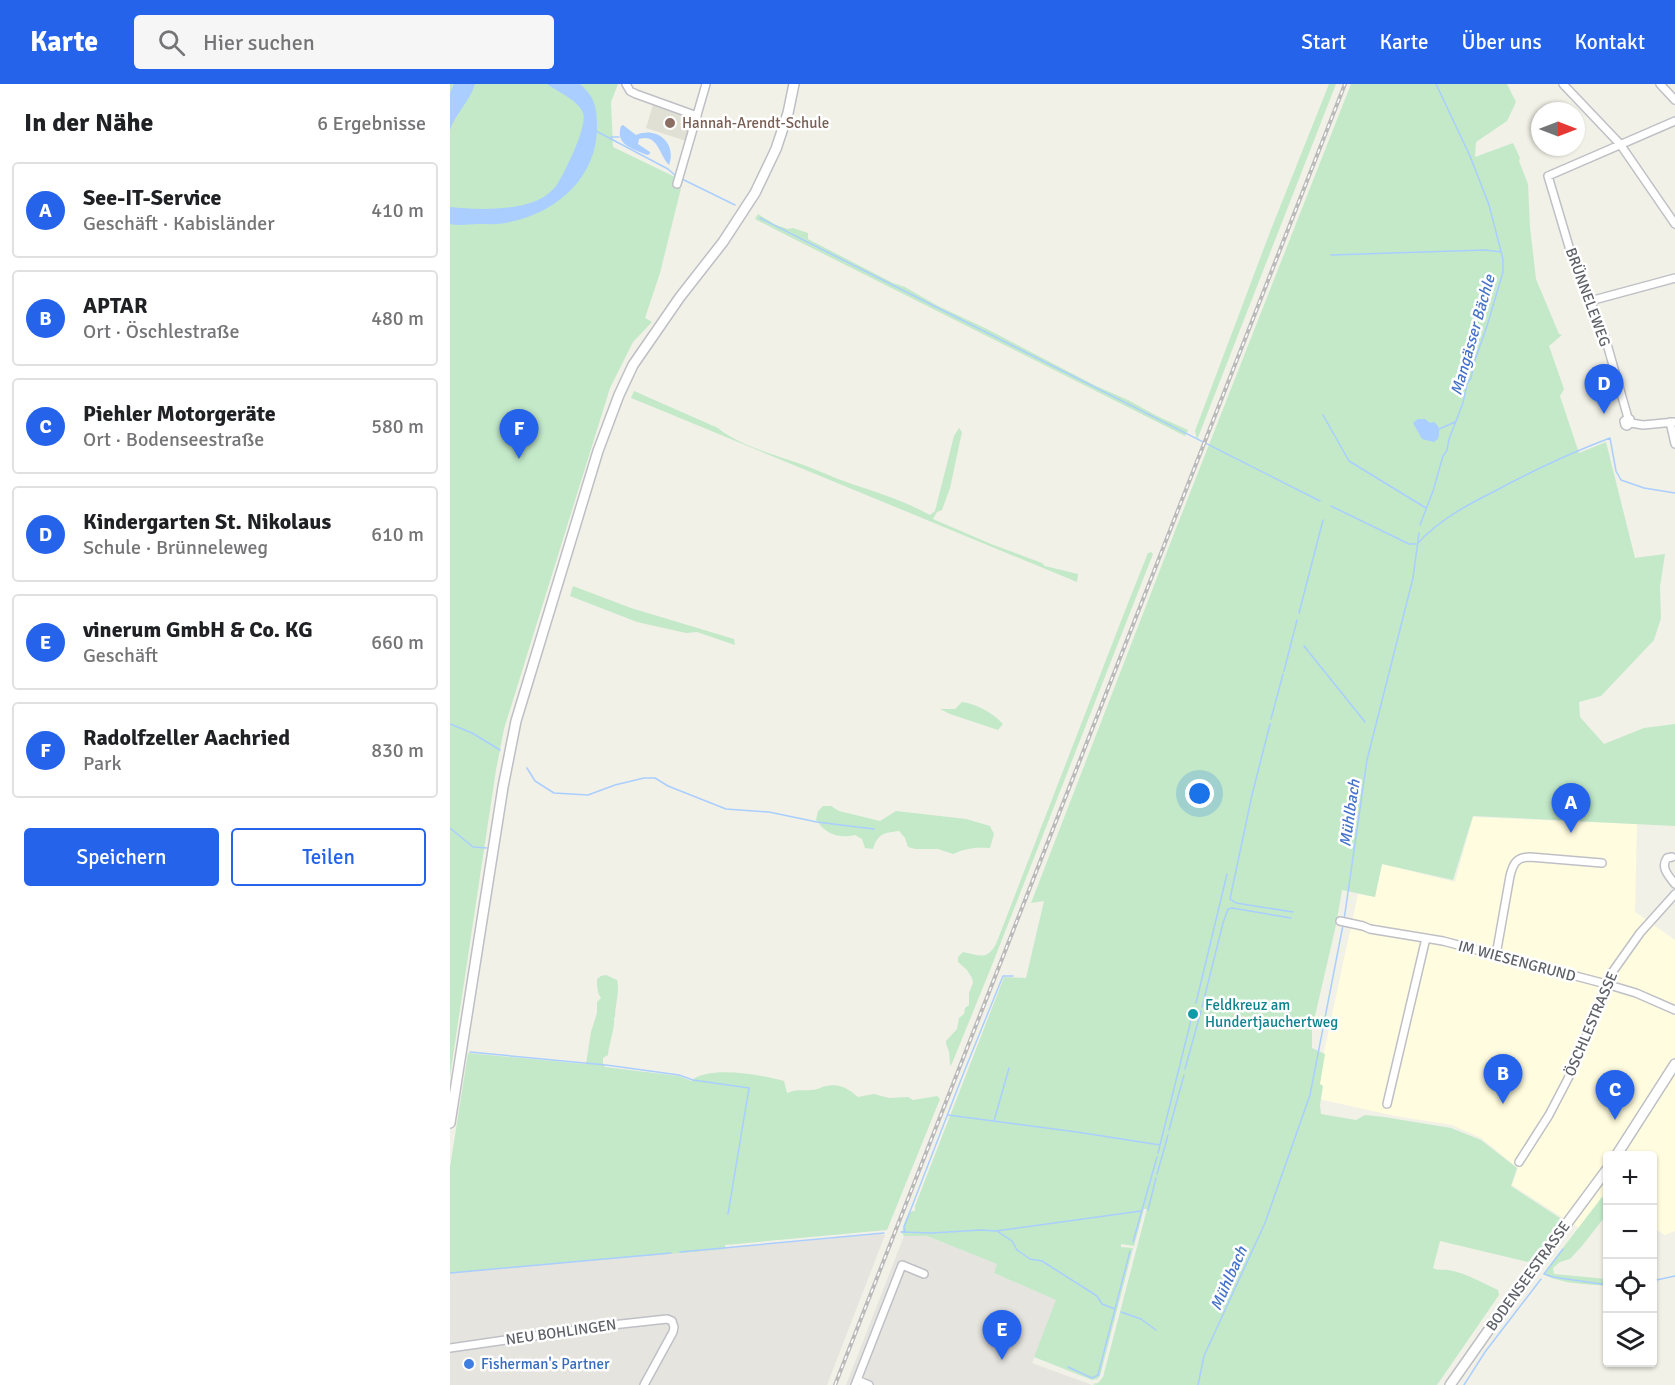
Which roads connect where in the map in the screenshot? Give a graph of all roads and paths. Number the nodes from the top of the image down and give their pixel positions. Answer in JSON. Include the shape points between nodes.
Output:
{"nodes":[{"id":1,"x":626,"y":84,"type":"edge"},
{"id":2,"x":706,"y":84,"type":"edge"},
{"id":3,"x":794,"y":84,"type":"edge"},
{"id":4,"x":1563,"y":84,"type":"edge"},
{"id":5,"x":1660,"y":84,"type":"edge"},
{"id":6,"x":1675,"y":100,"type":"edge"},
{"id":7,"x":697,"y":116,"type":"junction"},
{"id":8,"x":1675,"y":121,"type":"edge"},
{"id":9,"x":1620,"y":144,"type":"junction"},
{"id":10,"x":678,"y":180,"type":"dead end"},
{"id":11,"x":1675,"y":224,"type":"edge"},
{"id":12,"x":1675,"y":278,"type":"edge"},
{"id":13,"x":1590,"y":301,"type":"junction"},
{"id":14,"x":1672,"y":422,"type":"edge"},
{"id":15,"x":1675,"y":444,"type":"edge"},
{"id":16,"x":1672,"y":857,"type":"dead end"},
{"id":17,"x":1602,"y":863,"type":"dead end"},
{"id":18,"x":1675,"y":884,"type":"edge"},
{"id":19,"x":1675,"y":894,"type":"edge"},
{"id":20,"x":1343,"y":922,"type":"dead end"},
{"id":21,"x":1426,"y":938,"type":"junction"},
{"id":22,"x":1496,"y":955,"type":"junction"},
{"id":23,"x":1606,"y":984,"type":"junction"},
{"id":24,"x":1675,"y":1010,"type":"edge"},
{"id":25,"x":1675,"y":1064,"type":"edge"},
{"id":26,"x":1387,"y":1104,"type":"dead end"},
{"id":27,"x":450,"y":1123,"type":"edge"},
{"id":28,"x":1619,"y":1151,"type":"edge"},
{"id":29,"x":1519,"y":1162,"type":"dead end"},
{"id":30,"x":1603,"y":1175,"type":"edge"},
{"id":31,"x":924,"y":1274,"type":"dead end"},
{"id":32,"x":450,"y":1348,"type":"edge"},
{"id":33,"x":856,"y":1383,"type":"edge"},
{"id":34,"x":644,"y":1385,"type":"edge"},
{"id":35,"x":869,"y":1385,"type":"edge"},
{"id":36,"x":1450,"y":1385,"type":"edge"}],
"edges":[{"from":1,"to":7,"type":"street","via":[[636,94]]},
{"from":2,"to":7,"type":"street"},
{"from":3,"to":27,"type":"main road","via":[[776,149],[754,193],[633,365],[598,451],[516,721]]},
{"from":4,"to":9,"type":"street"},
{"from":5,"to":6,"type":"street"},
{"from":7,"to":10,"type":"street"},
{"from":8,"to":9,"type":"street"},
{"from":9,"to":11,"type":"street"},
{"from":9,"to":13,"type":"street","name":"BRÜNNELEWEG","via":[[1548,176]]},
{"from":12,"to":13,"type":"street"},
{"from":13,"to":14,"type":"street","name":"BRÜNNELEWEG","via":[[1630,421],[1643,425]]},
{"from":14,"to":15,"type":"street"},
{"from":16,"to":18,"type":"street","via":[[1665,861],[1664,869]]},
{"from":17,"to":22,"type":"street","via":[[1530,857],[1517,860],[1510,876]]},
{"from":19,"to":23,"type":"street","name":"ÖSCHLESTRASSE","via":[[1640,933]]},
{"from":20,"to":21,"type":"street","name":"IM WIESENGRUND"},
{"from":21,"to":22,"type":"street","name":"IM WIESENGRUND"},
{"from":21,"to":26,"type":"street"},
{"from":22,"to":23,"type":"street","name":"IM WIESENGRUND"},
{"from":23,"to":24,"type":"street","name":"IM WIESENGRUND"},
{"from":23,"to":29,"type":"street","name":"ÖSCHLESTRASSE","via":[[1573,1069]]},
{"from":25,"to":28,"type":"main road"},
{"from":30,"to":36,"type":"main road","name":"BODENSEESTRASSE"},
{"from":31,"to":33,"type":"street","via":[[902,1265]]},
{"from":32,"to":34,"type":"street","name":"NEU BOHLINGEN","via":[[603,1326],[672,1321],[673,1332]]},
{"from":33,"to":35,"type":"street"}]}
